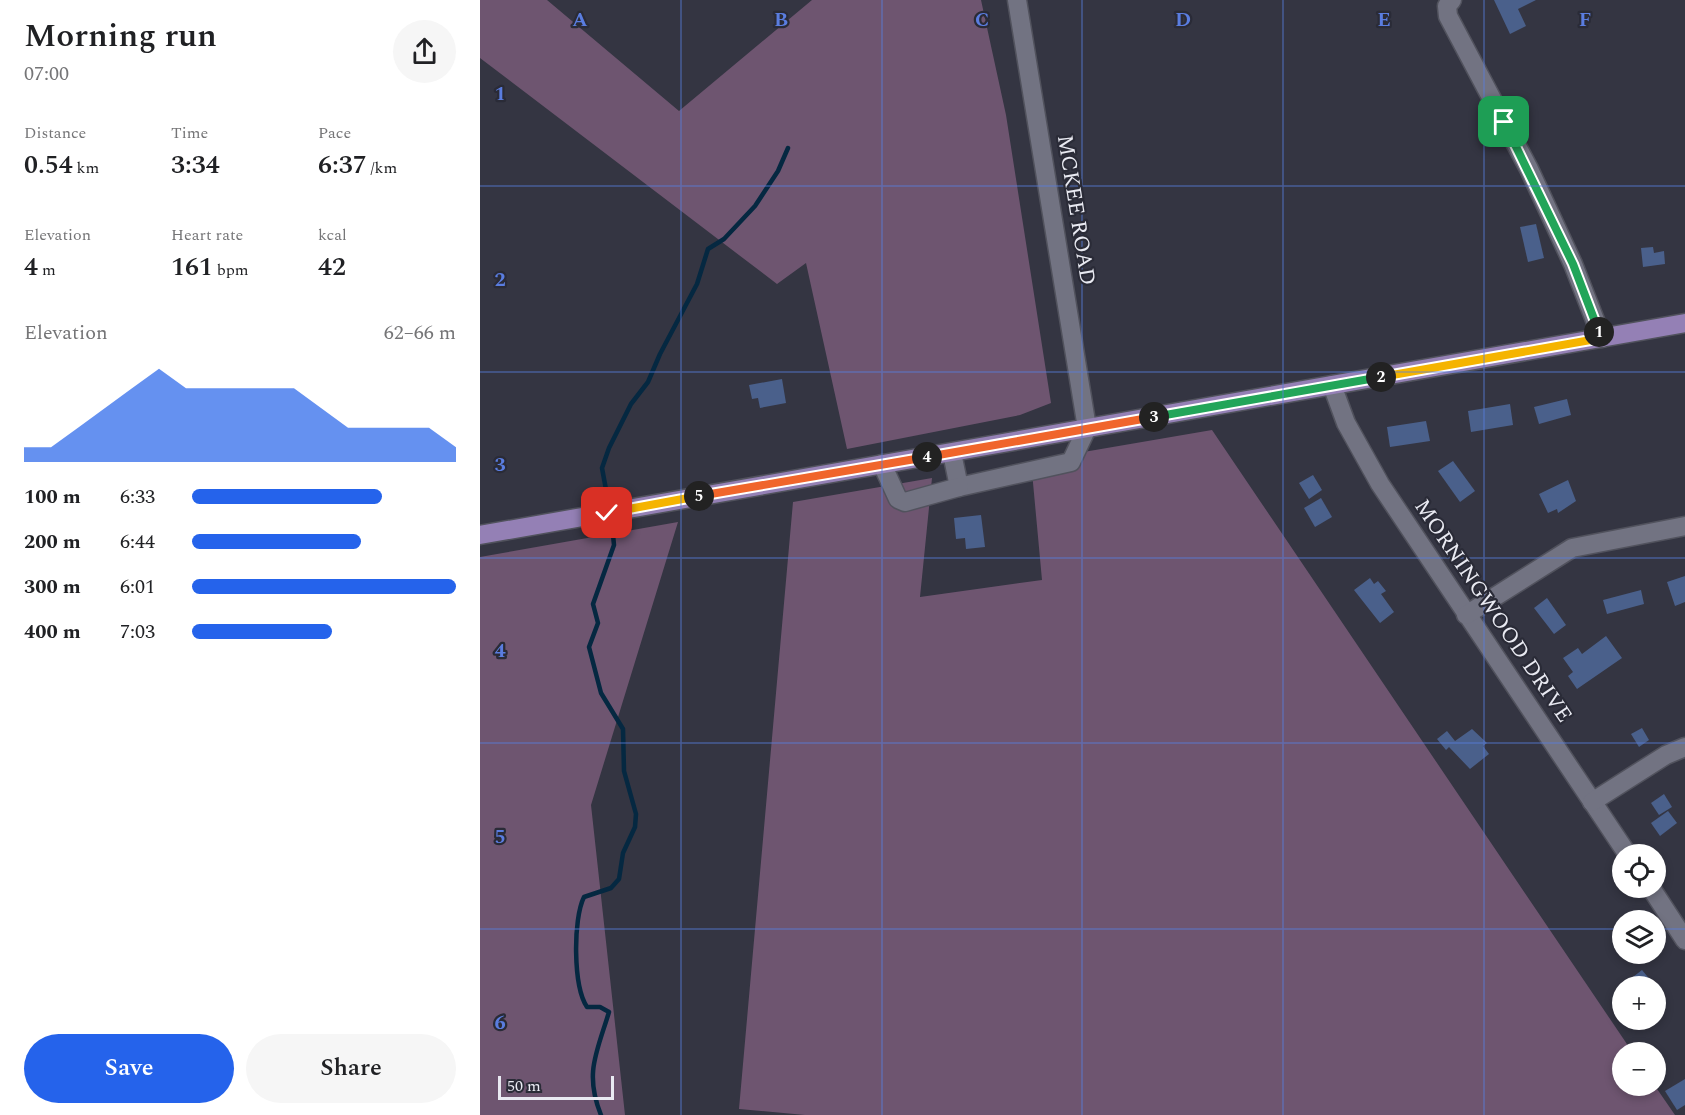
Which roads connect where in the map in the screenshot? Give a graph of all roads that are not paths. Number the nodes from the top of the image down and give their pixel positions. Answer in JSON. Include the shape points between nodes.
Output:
{"nodes":[{"id":1,"x":1017,"y":0,"type":"edge"},
{"id":2,"x":1452,"y":0,"type":"edge"},
{"id":3,"x":1685,"y":323,"type":"edge"},
{"id":4,"x":1602,"y":338,"type":"junction"},
{"id":5,"x":1332,"y":385,"type":"junction"},
{"id":6,"x":1087,"y":428,"type":"junction"},
{"id":7,"x":952,"y":453,"type":"junction"},
{"id":8,"x":882,"y":464,"type":"junction"},
{"id":9,"x":959,"y":488,"type":"junction"},
{"id":10,"x":1685,"y":526,"type":"edge"},
{"id":11,"x":480,"y":535,"type":"edge"},
{"id":12,"x":1466,"y":615,"type":"junction"},
{"id":13,"x":1685,"y":747,"type":"edge"},
{"id":14,"x":1592,"y":802,"type":"junction"},
{"id":15,"x":1621,"y":844,"type":"edge"},
{"id":16,"x":1658,"y":898,"type":"edge"},
{"id":17,"x":1685,"y":940,"type":"edge"}],
"edges":[{"from":1,"to":6,"type":"street","name":"MCKEE ROAD"},
{"from":2,"to":4,"type":"street","via":[[1447,6],[1448,16],[1529,169]]},
{"from":3,"to":4,"type":"main road"},
{"from":4,"to":5,"type":"main road"},
{"from":5,"to":6,"type":"main road"},
{"from":5,"to":12,"type":"street","name":"MORNINGWOOD DRIVE","via":[[1346,423],[1380,484]]},
{"from":6,"to":7,"type":"main road"},
{"from":6,"to":9,"type":"street","via":[[1071,462]]},
{"from":7,"to":8,"type":"main road"},
{"from":7,"to":9,"type":"street"},
{"from":8,"to":9,"type":"street","via":[[898,498],[905,502]]},
{"from":8,"to":11,"type":"main road"},
{"from":10,"to":12,"type":"street","via":[[1572,548]]},
{"from":12,"to":14,"type":"street","name":"MORNINGWOOD DRIVE"},
{"from":13,"to":14,"type":"street","via":[[1665,755]]},
{"from":14,"to":15,"type":"street","name":"MORNINGWOOD DRIVE"},
{"from":16,"to":17,"type":"street"}]}
